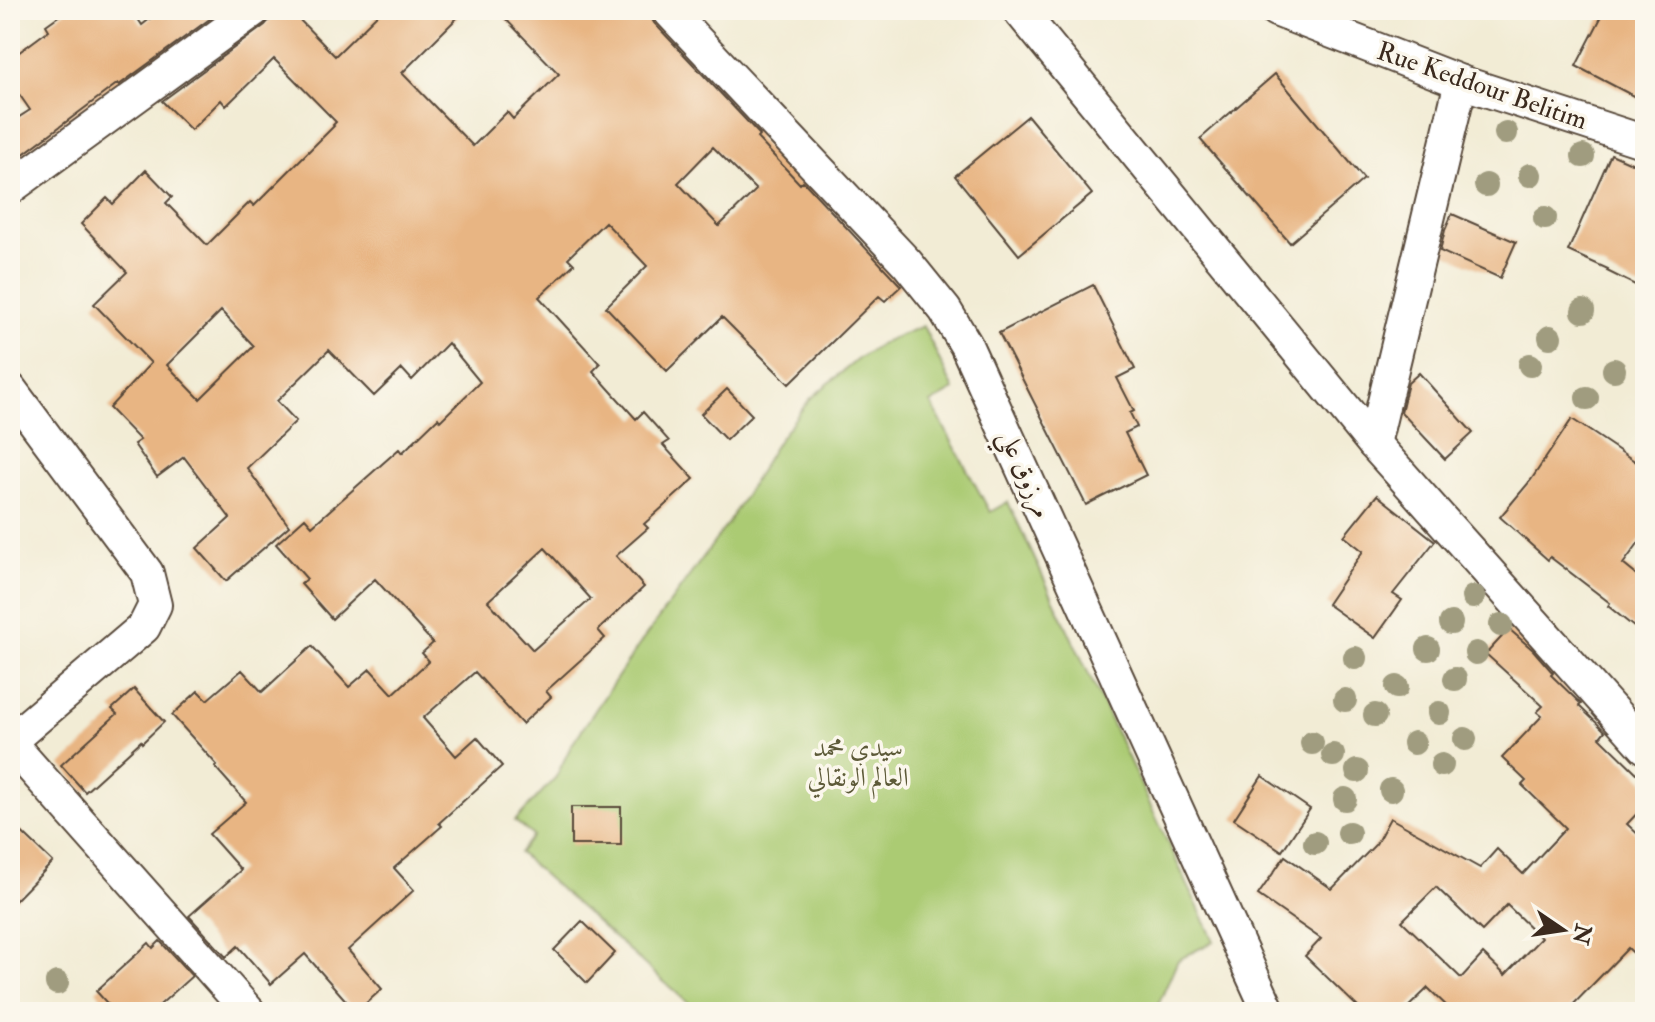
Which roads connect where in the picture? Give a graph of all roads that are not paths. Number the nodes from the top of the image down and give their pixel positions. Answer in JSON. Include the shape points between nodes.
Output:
{"nodes":[{"id":1,"x":254,"y":10,"type":"edge"},
{"id":2,"x":668,"y":10,"type":"edge"},
{"id":3,"x":1019,"y":10,"type":"edge"},
{"id":4,"x":1276,"y":10,"type":"edge"},
{"id":5,"x":1461,"y":82,"type":"junction"},
{"id":6,"x":1645,"y":142,"type":"edge"},
{"id":7,"x":10,"y":188,"type":"edge"},
{"id":8,"x":10,"y":389,"type":"edge"},
{"id":9,"x":1374,"y":444,"type":"junction"},
{"id":10,"x":10,"y":742,"type":"edge"},
{"id":11,"x":1645,"y":747,"type":"edge"},
{"id":12,"x":249,"y":1012,"type":"edge"},
{"id":13,"x":1269,"y":1012,"type":"edge"}],
"edges":[{"from":1,"to":7,"type":"street"},
{"from":2,"to":13,"type":"street","name":"مرزوق علي","via":[[907,263],[966,345]]},
{"from":3,"to":9,"type":"street"},
{"from":4,"to":5,"type":"street","name":"Rue Keddour Belitim"},
{"from":5,"to":6,"type":"street","name":"Rue Keddour Belitim"},
{"from":5,"to":9,"type":"street"},
{"from":8,"to":10,"type":"street","via":[[147,573],[155,605],[144,627]]},
{"from":9,"to":11,"type":"street"},
{"from":10,"to":12,"type":"street"}]}
